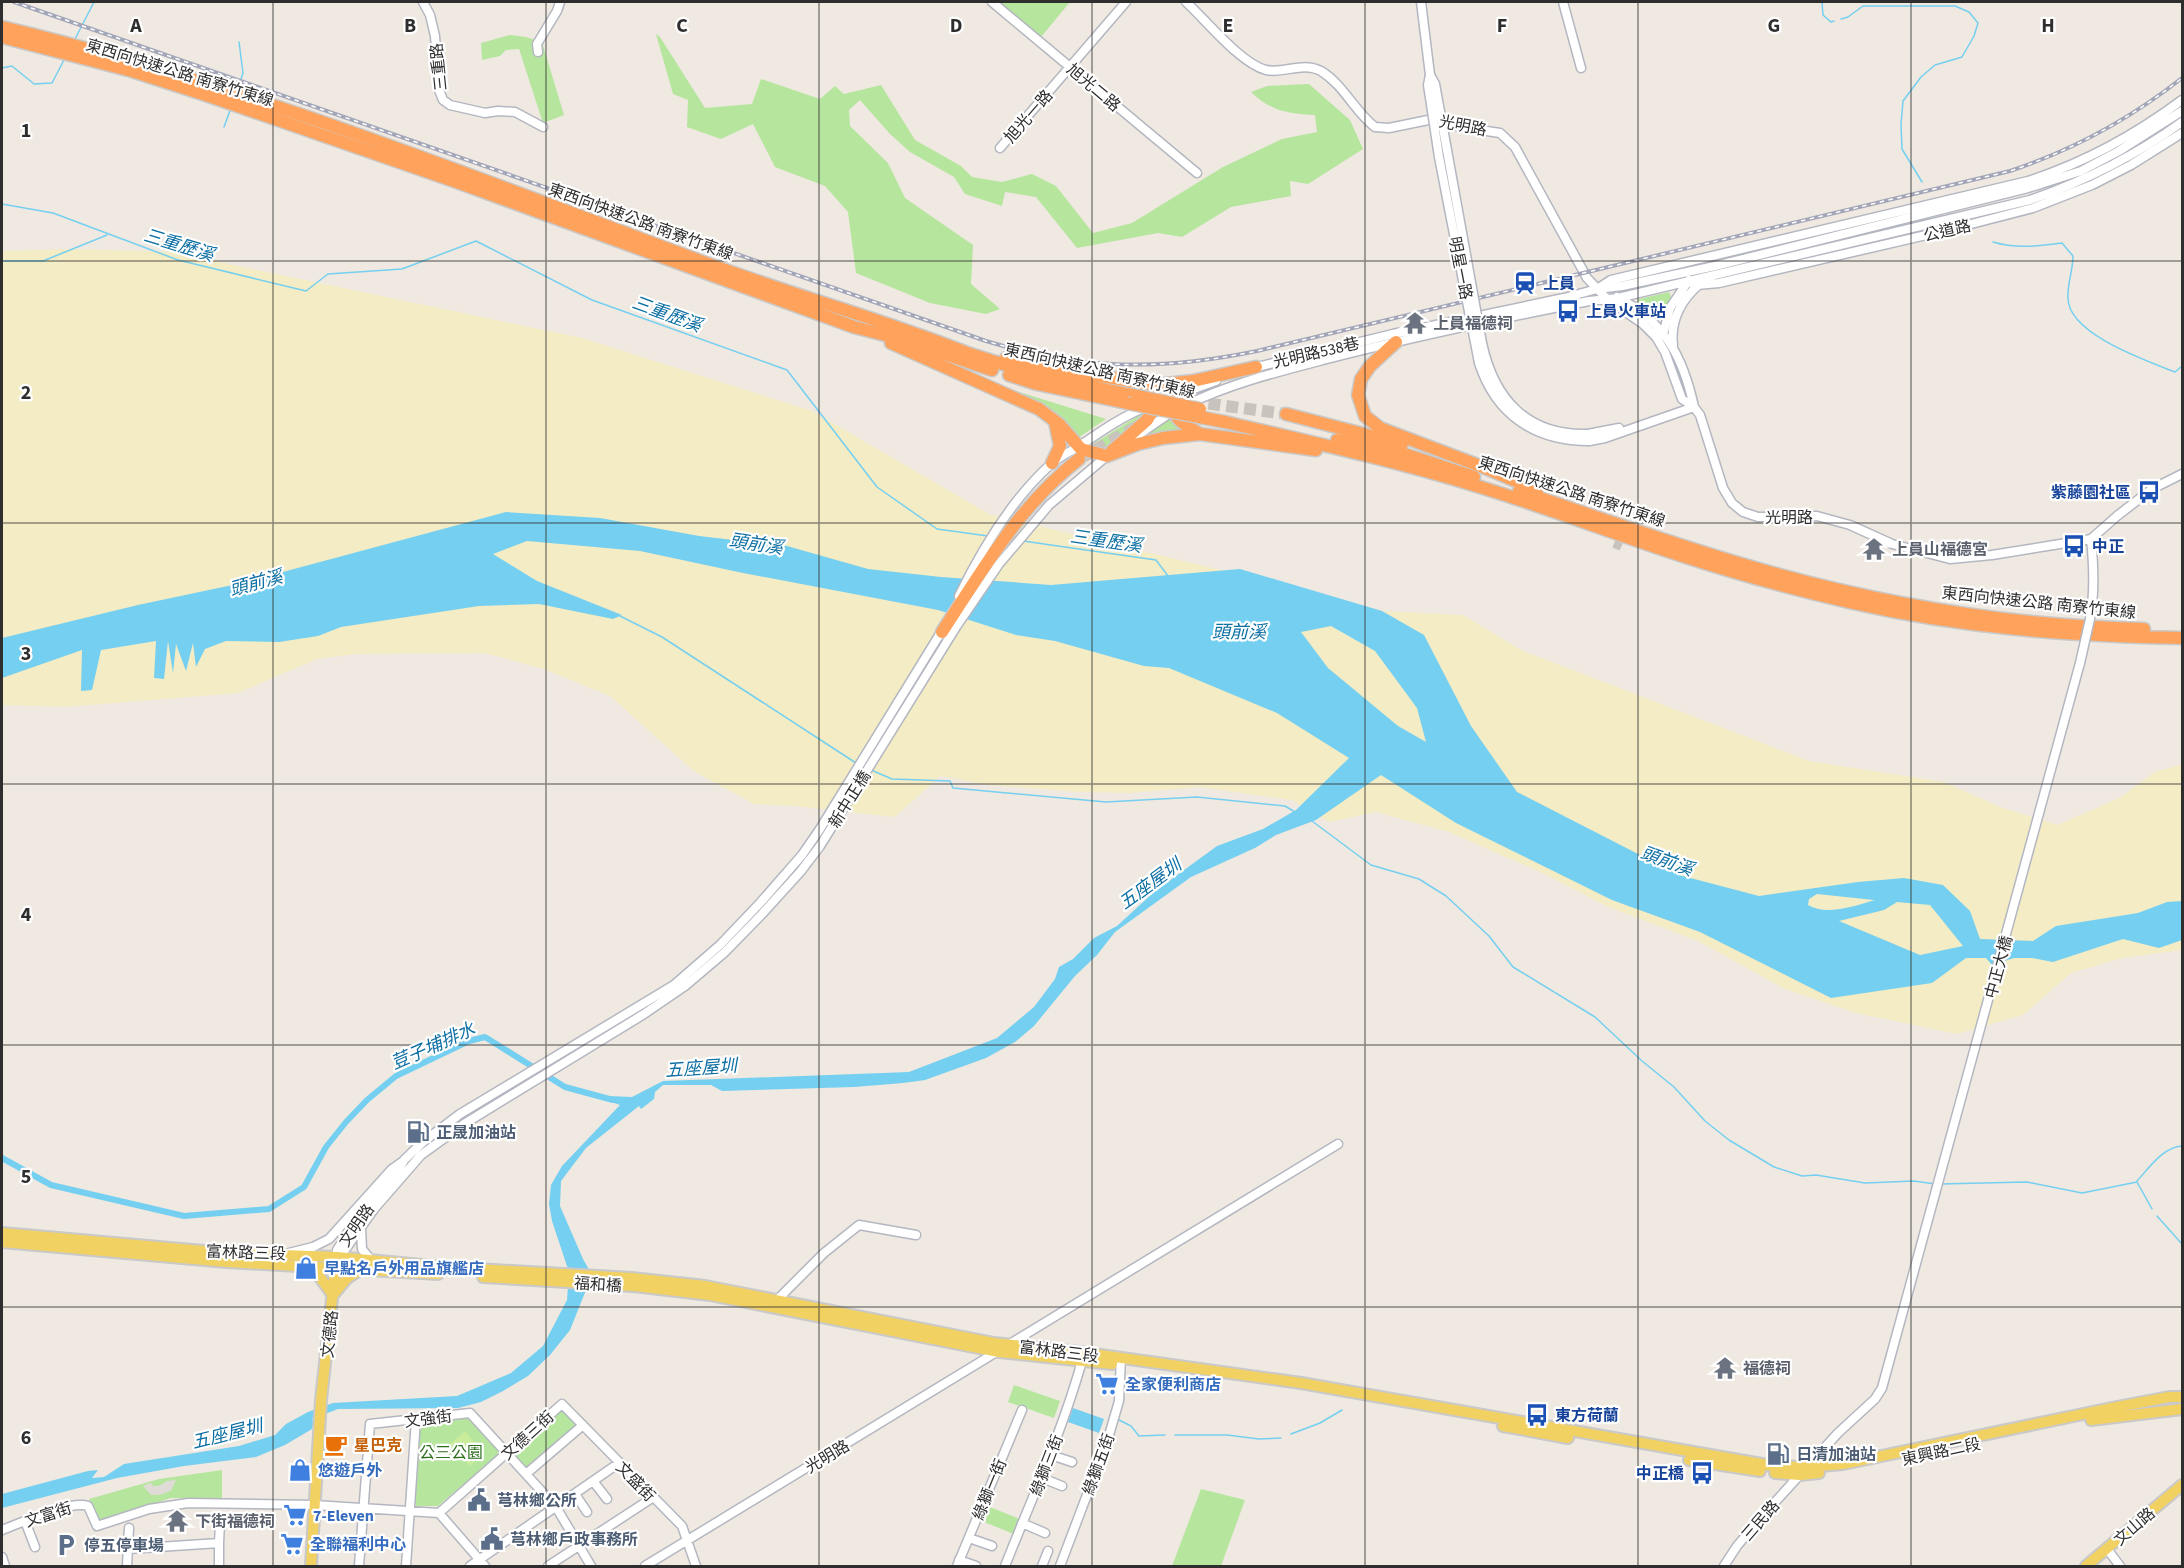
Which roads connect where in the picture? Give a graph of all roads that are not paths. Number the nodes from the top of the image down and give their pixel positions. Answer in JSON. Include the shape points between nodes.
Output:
{"nodes":[{"id":1,"x":423,"y":2,"type":"edge"},
{"id":2,"x":560,"y":2,"type":"edge"},
{"id":3,"x":992,"y":2,"type":"edge"},
{"id":4,"x":1126,"y":2,"type":"edge"},
{"id":5,"x":1185,"y":2,"type":"edge"},
{"id":6,"x":1421,"y":2,"type":"edge"},
{"id":7,"x":1563,"y":2,"type":"edge"},
{"id":8,"x":2,"y":27,"type":"edge"},
{"id":9,"x":2,"y":37,"type":"edge"},
{"id":10,"x":538,"y":52,"type":"dead end"},
{"id":11,"x":134,"y":66,"type":"junction"},
{"id":12,"x":1070,"y":67,"type":"junction"},
{"id":13,"x":1581,"y":68,"type":"dead end"},
{"id":14,"x":2182,"y":100,"type":"edge"},
{"id":15,"x":2182,"y":111,"type":"edge"},
{"id":16,"x":2182,"y":122,"type":"edge"},
{"id":17,"x":543,"y":127,"type":"dead end"},
{"id":18,"x":2182,"y":133,"type":"edge"},
{"id":19,"x":1000,"y":148,"type":"dead end"},
{"id":20,"x":1197,"y":173,"type":"dead end"},
{"id":21,"x":2090,"y":182,"type":"junction"},
{"id":22,"x":1713,"y":257,"type":"junction"},
{"id":23,"x":1770,"y":267,"type":"junction"},
{"id":24,"x":1701,"y":268,"type":"junction"},
{"id":25,"x":1717,"y":274,"type":"junction"},
{"id":26,"x":1688,"y":282,"type":"junction"},
{"id":27,"x":1698,"y":285,"type":"junction"},
{"id":28,"x":1597,"y":289,"type":"junction"},
{"id":29,"x":1613,"y":299,"type":"junction"},
{"id":30,"x":854,"y":327,"type":"junction"},
{"id":31,"x":1663,"y":332,"type":"junction"},
{"id":32,"x":1396,"y":342,"type":"junction"},
{"id":33,"x":942,"y":343,"type":"junction"},
{"id":34,"x":1665,"y":352,"type":"junction"},
{"id":35,"x":1676,"y":354,"type":"junction"},
{"id":36,"x":1256,"y":367,"type":"junction"},
{"id":37,"x":1132,"y":381,"type":"junction"},
{"id":38,"x":1181,"y":393,"type":"junction"},
{"id":39,"x":1132,"y":399,"type":"junction"},
{"id":40,"x":1157,"y":402,"type":"junction"},
{"id":41,"x":1694,"y":407,"type":"junction"},
{"id":42,"x":1173,"y":411,"type":"junction"},
{"id":43,"x":1286,"y":414,"type":"tunnel mouth"},
{"id":44,"x":1055,"y":420,"type":"junction"},
{"id":45,"x":1228,"y":420,"type":"junction"},
{"id":46,"x":1200,"y":434,"type":"junction"},
{"id":47,"x":1079,"y":446,"type":"junction"},
{"id":48,"x":1450,"y":455,"type":"junction"},
{"id":49,"x":1107,"y":456,"type":"junction"},
{"id":50,"x":1079,"y":459,"type":"tunnel mouth"},
{"id":51,"x":1393,"y":461,"type":"junction"},
{"id":52,"x":1052,"y":463,"type":"junction"},
{"id":53,"x":2182,"y":474,"type":"edge"},
{"id":54,"x":1587,"y":513,"type":"junction"},
{"id":55,"x":2091,"y":539,"type":"junction"},
{"id":56,"x":2182,"y":630,"type":"edge"},
{"id":57,"x":942,"y":632,"type":"junction"},
{"id":58,"x":2182,"y":638,"type":"edge"},
{"id":59,"x":529,"y":1079,"type":"junction"},
{"id":60,"x":1338,"y":1144,"type":"dead end"},
{"id":61,"x":404,"y":1160,"type":"junction"},
{"id":62,"x":362,"y":1226,"type":"junction"},
{"id":63,"x":2,"y":1233,"type":"edge"},
{"id":64,"x":916,"y":1235,"type":"dead end"},
{"id":65,"x":2,"y":1242,"type":"edge"},
{"id":66,"x":285,"y":1253,"type":"junction"},
{"id":67,"x":371,"y":1260,"type":"junction"},
{"id":68,"x":336,"y":1262,"type":"junction"},
{"id":69,"x":308,"y":1266,"type":"junction"},
{"id":70,"x":361,"y":1269,"type":"junction"},
{"id":71,"x":429,"y":1269,"type":"junction"},
{"id":72,"x":562,"y":1278,"type":"joint"},
{"id":73,"x":633,"y":1282,"type":"junction"},
{"id":74,"x":333,"y":1295,"type":"junction"},
{"id":75,"x":777,"y":1299,"type":"junction"},
{"id":76,"x":1009,"y":1345,"type":"junction"},
{"id":77,"x":999,"y":1352,"type":"junction"},
{"id":78,"x":1082,"y":1360,"type":"junction"},
{"id":79,"x":1121,"y":1362,"type":"junction"},
{"id":80,"x":2182,"y":1398,"type":"edge"},
{"id":81,"x":562,"y":1404,"type":"joint"},
{"id":82,"x":2182,"y":1409,"type":"edge"},
{"id":83,"x":1022,"y":1410,"type":"dead end"},
{"id":84,"x":416,"y":1419,"type":"junction"},
{"id":85,"x":1486,"y":1420,"type":"joint"},
{"id":86,"x":583,"y":1425,"type":"junction"},
{"id":87,"x":508,"y":1453,"type":"junction"},
{"id":88,"x":1051,"y":1455,"type":"junction"},
{"id":89,"x":619,"y":1462,"type":"junction"},
{"id":90,"x":1072,"y":1462,"type":"dead end"},
{"id":91,"x":1804,"y":1471,"type":"junction"},
{"id":92,"x":526,"y":1474,"type":"junction"},
{"id":93,"x":1042,"y":1479,"type":"junction"},
{"id":94,"x":593,"y":1481,"type":"junction"},
{"id":95,"x":2182,"y":1485,"type":"edge"},
{"id":96,"x":1062,"y":1486,"type":"dead end"},
{"id":97,"x":575,"y":1494,"type":"junction"},
{"id":98,"x":652,"y":1498,"type":"junction"},
{"id":99,"x":607,"y":1499,"type":"dead end"},
{"id":100,"x":314,"y":1505,"type":"junction"},
{"id":101,"x":556,"y":1507,"type":"junction"},
{"id":102,"x":363,"y":1508,"type":"junction"},
{"id":103,"x":410,"y":1510,"type":"junction"},
{"id":104,"x":587,"y":1512,"type":"dead end"},
{"id":105,"x":439,"y":1513,"type":"junction"},
{"id":106,"x":25,"y":1521,"type":"junction"},
{"id":107,"x":220,"y":1523,"type":"dead end"},
{"id":108,"x":1022,"y":1523,"type":"junction"},
{"id":109,"x":129,"y":1528,"type":"dead end"},
{"id":110,"x":2,"y":1530,"type":"edge"},
{"id":111,"x":1045,"y":1533,"type":"dead end"},
{"id":112,"x":969,"y":1538,"type":"junction"},
{"id":113,"x":687,"y":1540,"type":"junction"},
{"id":114,"x":219,"y":1543,"type":"junction"},
{"id":115,"x":579,"y":1546,"type":"junction"},
{"id":116,"x":992,"y":1546,"type":"dead end"},
{"id":117,"x":35,"y":1547,"type":"dead end"},
{"id":118,"x":128,"y":1549,"type":"junction"},
{"id":119,"x":2107,"y":1549,"type":"junction"},
{"id":120,"x":1048,"y":1551,"type":"dead end"},
{"id":121,"x":2,"y":1557,"type":"edge"},
{"id":122,"x":958,"y":1563,"type":"edge"},
{"id":123,"x":482,"y":1564,"type":"edge"},
{"id":124,"x":5,"y":1566,"type":"edge"},
{"id":125,"x":127,"y":1566,"type":"edge"},
{"id":126,"x":219,"y":1566,"type":"edge"},
{"id":127,"x":311,"y":1566,"type":"edge"},
{"id":128,"x":359,"y":1566,"type":"edge"},
{"id":129,"x":406,"y":1566,"type":"edge"},
{"id":130,"x":470,"y":1566,"type":"edge"},
{"id":131,"x":548,"y":1566,"type":"edge"},
{"id":132,"x":591,"y":1566,"type":"edge"},
{"id":133,"x":645,"y":1566,"type":"edge"},
{"id":134,"x":696,"y":1566,"type":"edge"},
{"id":135,"x":976,"y":1566,"type":"edge"},
{"id":136,"x":1005,"y":1566,"type":"edge"},
{"id":137,"x":1042,"y":1566,"type":"edge"},
{"id":138,"x":1060,"y":1566,"type":"edge"},
{"id":139,"x":1724,"y":1566,"type":"edge"},
{"id":140,"x":2086,"y":1566,"type":"edge"},
{"id":141,"x":2120,"y":1566,"type":"edge"}],
"edges":[{"from":1,"to":17,"type":"street","name":"三重路","via":[[435,36],[443,100],[485,113],[515,112]]},
{"from":2,"to":10,"type":"street","via":[[537,44]]},
{"from":3,"to":12,"type":"street","name":"旭光二路"},
{"from":4,"to":12,"type":"street","name":"旭光一路"},
{"from":5,"to":28,"type":"street","name":"光明路","via":[[1236,51],[1266,70],[1309,67],[1321,71],[1375,127],[1433,119],[1494,131],[1505,137],[1515,147],[1584,274]]},
{"from":6,"to":41,"type":"street","name":"明星一路","bridge":true,"via":[[1439,157],[1477,354],[1484,378],[1501,405],[1530,428],[1557,439],[1605,438]]},
{"from":7,"to":13,"type":"street"},
{"from":8,"to":11,"type":"highway","name":"東西向快速公路 南寮竹東線"},
{"from":9,"to":11,"type":"highway","name":"東西向快速公路 南寮竹東線"},
{"from":11,"to":30,"type":"highway","name":"東西向快速公路 南寮竹東線"},
{"from":11,"to":33,"type":"highway","name":"東西向快速公路 南寮竹東線","via":[[327,122],[705,263]]},
{"from":12,"to":19,"type":"street","name":"旭光一路"},
{"from":12,"to":20,"type":"street","name":"旭光二路"},
{"from":14,"to":22,"type":"street","name":"公道路","via":[[2116,143],[2052,173]]},
{"from":15,"to":24,"type":"street","name":"公道路","via":[[2119,151],[2056,180]]},
{"from":16,"to":21,"type":"street","name":"公道路"},
{"from":18,"to":21,"type":"street","name":"公道路","via":[[2131,165]]},
{"from":21,"to":23,"type":"street","name":"公道路"},
{"from":22,"to":24,"type":"street","name":"公道路"},
{"from":22,"to":28,"type":"street","name":"公道路","via":[[1611,280]]},
{"from":23,"to":25,"type":"street","name":"公道路"},
{"from":23,"to":27,"type":"street","name":"公道路"},
{"from":24,"to":26,"type":"street","name":"公道路"},
{"from":24,"to":28,"type":"street","name":"公道路"},
{"from":25,"to":26,"type":"street","name":"公道路"},
{"from":25,"to":27,"type":"street","name":"公道路"},
{"from":26,"to":27,"type":"street","name":"公道路"},
{"from":26,"to":29,"type":"street","name":"公道路"},
{"from":26,"to":31,"type":"street","name":"公道路","via":[[1670,308]]},
{"from":27,"to":35,"type":"street","name":"公道路","via":[[1675,319],[1672,334]]},
{"from":28,"to":29,"type":"street","name":"光明路"},
{"from":28,"to":36,"type":"street","name":"光明路538巷"},
{"from":29,"to":31,"type":"street","name":"光明路","via":[[1638,310]]},
{"from":29,"to":32,"type":"street","name":"光明路538巷","via":[[1567,305]]},
{"from":29,"to":34,"type":"street","name":"光明路","via":[[1656,337]]},
{"from":30,"to":39,"type":"highway","name":"東西向快速公路 南寮竹東線","via":[[1037,384]]},
{"from":30,"to":44,"type":"highway","via":[[1039,409]]},
{"from":31,"to":34,"type":"street","name":"公道路"},
{"from":31,"to":35,"type":"street","name":"光明路"},
{"from":32,"to":42,"type":"street","name":"光明路538巷","via":[[1266,375]]},
{"from":32,"to":48,"type":"highway","via":[[1360,379],[1358,395],[1362,410],[1380,428]]},
{"from":33,"to":37,"type":"highway","via":[[1050,368]]},
{"from":33,"to":39,"type":"highway","name":"東西向快速公路 南寮竹東線","via":[[1010,367]]},
{"from":34,"to":41,"type":"street","name":"光明路","via":[[1682,399]]},
{"from":35,"to":41,"type":"street","name":"光明路"},
{"from":36,"to":37,"type":"highway","via":[[1158,385]]},
{"from":36,"to":38,"type":"street","name":"光明路538巷"},
{"from":37,"to":40,"type":"highway","via":[[1148,389]]},
{"from":38,"to":40,"type":"street","name":"光明路538巷"},
{"from":38,"to":42,"type":"highway","via":[[1173,403]]},
{"from":39,"to":45,"type":"highway","name":"東西向快速公路 南寮竹東線","bridge":true},
{"from":40,"to":47,"type":"street","name":"光明路538巷"},
{"from":40,"to":49,"type":"highway","via":[[1147,420]]},
{"from":41,"to":55,"type":"street","name":"光明路","via":[[1723,488],[1732,503],[1750,515],[1817,516],[1850,525],[1892,544],[1950,559]]},
{"from":42,"to":46,"type":"highway","via":[[1180,422]]},
{"from":42,"to":49,"type":"street","name":"光明路538巷"},
{"from":43,"to":48,"type":"highway"},
{"from":44,"to":47,"type":"highway"},
{"from":44,"to":52,"type":"highway","via":[[1060,446]]},
{"from":45,"to":51,"type":"highway","name":"東西向快速公路 南寮竹東線"},
{"from":45,"to":54,"type":"highway","name":"東西向快速公路 南寮竹東線","via":[[1401,453]]},
{"from":46,"to":49,"type":"highway","via":[[1162,438]]},
{"from":46,"to":51,"type":"highway"},
{"from":47,"to":49,"type":"highway"},
{"from":47,"to":52,"type":"street","name":"光明路538巷"},
{"from":48,"to":54,"type":"highway"},
{"from":49,"to":59,"type":"street","name":"新中正橋","via":[[1049,505],[999,564],[820,846],[762,914],[685,987]]},
{"from":50,"to":57,"type":"highway","via":[[1039,494],[1011,526]]},
{"from":51,"to":58,"type":"highway","name":"東西向快速公路 南寮竹東線","via":[[1689,558],[1856,604],[2013,629],[2098,637]]},
{"from":52,"to":57,"type":"street","name":"新中正橋","via":[[1024,493],[982,553]]},
{"from":53,"to":55,"type":"street","via":[[2152,489]]},
{"from":54,"to":56,"type":"highway","name":"東西向快速公路 南寮竹東線","via":[[1761,570],[1920,606],[2073,626]]},
{"from":55,"to":91,"type":"street","name":"中正大橋","bridge":true,"via":[[2093,601],[2080,663],[1882,1388]]},
{"from":57,"to":59,"type":"street","name":"新中正橋","via":[[820,829],[787,874],[706,959],[674,985]]},
{"from":59,"to":61,"type":"street","name":"文明路","via":[[453,1119]]},
{"from":59,"to":62,"type":"street","name":"文明路","via":[[430,1147]]},
{"from":60,"to":76,"type":"street","name":"光明路"},
{"from":61,"to":66,"type":"street","via":[[329,1239]]},
{"from":61,"to":68,"type":"street","name":"文明路","via":[[356,1221],[338,1250]]},
{"from":62,"to":67,"type":"street","via":[[362,1249]]},
{"from":62,"to":68,"type":"street","name":"文明路"},
{"from":63,"to":66,"type":"main road","name":"富林路三段","via":[[226,1253]]},
{"from":64,"to":75,"type":"street","via":[[859,1225]]},
{"from":65,"to":69,"type":"main road","name":"富林路三段"},
{"from":66,"to":68,"type":"main road","name":"富林路三段"},
{"from":67,"to":68,"type":"main road","name":"富林路三段"},
{"from":67,"to":71,"type":"main road","name":"富林路三段"},
{"from":68,"to":69,"type":"main road","name":"富林路三段"},
{"from":68,"to":70,"type":"main road","name":"富林路三段"},
{"from":68,"to":74,"type":"main road","name":"文德路"},
{"from":69,"to":74,"type":"main road"},
{"from":70,"to":71,"type":"main road","name":"富林路三段"},
{"from":70,"to":74,"type":"main road"},
{"from":71,"to":72,"type":"main road","name":"富林路三段"},
{"from":72,"to":73,"type":"main road","name":"福和橋"},
{"from":73,"to":75,"type":"main road","name":"富林路三段","via":[[705,1286]]},
{"from":73,"to":77,"type":"main road","name":"富林路三段"},
{"from":74,"to":100,"type":"main road","name":"文德路"},
{"from":75,"to":76,"type":"main road","name":"富林路三段"},
{"from":76,"to":77,"type":"street","name":"光明路"},
{"from":76,"to":79,"type":"main road","name":"富林路三段"},
{"from":77,"to":78,"type":"main road","name":"富林路三段"},
{"from":77,"to":113,"type":"street","name":"光明路"},
{"from":78,"to":79,"type":"main road","name":"富林路三段"},
{"from":78,"to":88,"type":"street","name":"綠獅三街"},
{"from":79,"to":85,"type":"main road","name":"富林路三段","via":[[1301,1383]]},
{"from":79,"to":138,"type":"street","name":"綠獅五街","via":[[1119,1401],[1107,1442]]},
{"from":80,"to":91,"type":"main road","name":"東興路二段","via":[[2169,1397]]},
{"from":81,"to":86,"type":"street","name":"文盛街"},
{"from":81,"to":87,"type":"street","name":"文德三街"},
{"from":82,"to":91,"type":"main road","name":"東興路二段","via":[[2108,1417],[1877,1464]]},
{"from":83,"to":112,"type":"street","name":"綠獅一街"},
{"from":84,"to":87,"type":"street","name":"文強街","via":[[470,1413]]},
{"from":84,"to":102,"type":"street","name":"文強街","via":[[370,1424]]},
{"from":84,"to":103,"type":"street"},
{"from":85,"to":91,"type":"main road","name":"東興路二段"},
{"from":86,"to":89,"type":"street","name":"文盛街"},
{"from":86,"to":92,"type":"street"},
{"from":87,"to":92,"type":"street","name":"文強街"},
{"from":87,"to":105,"type":"street","name":"文德三街"},
{"from":88,"to":90,"type":"street"},
{"from":88,"to":93,"type":"street","name":"綠獅三街"},
{"from":89,"to":94,"type":"street"},
{"from":89,"to":98,"type":"street","name":"文盛街"},
{"from":91,"to":139,"type":"street","name":"三民路"},
{"from":92,"to":101,"type":"street","name":"文強街"},
{"from":93,"to":96,"type":"street"},
{"from":93,"to":108,"type":"street","name":"綠獅三街"},
{"from":94,"to":97,"type":"street"},
{"from":94,"to":99,"type":"street"},
{"from":95,"to":119,"type":"main road","name":"文山路"},
{"from":97,"to":101,"type":"street"},
{"from":97,"to":104,"type":"street"},
{"from":98,"to":113,"type":"street","name":"文盛街","via":[[682,1526]]},
{"from":98,"to":115,"type":"street"},
{"from":100,"to":102,"type":"street","name":"文富街"},
{"from":100,"to":106,"type":"street","name":"文富街","via":[[188,1503],[149,1509],[97,1526],[88,1506],[81,1504]]},
{"from":100,"to":127,"type":"main road"},
{"from":101,"to":115,"type":"street","name":"文強街"},
{"from":101,"to":123,"type":"street"},
{"from":102,"to":103,"type":"street","name":"文富街"},
{"from":102,"to":128,"type":"street"},
{"from":103,"to":105,"type":"street","name":"文富街"},
{"from":103,"to":129,"type":"street"},
{"from":105,"to":123,"type":"street"},
{"from":106,"to":110,"type":"street","name":"文富街"},
{"from":106,"to":117,"type":"street"},
{"from":107,"to":114,"type":"street"},
{"from":108,"to":111,"type":"street"},
{"from":108,"to":136,"type":"street","name":"綠獅三街"},
{"from":109,"to":118,"type":"street"},
{"from":112,"to":116,"type":"street"},
{"from":112,"to":122,"type":"street","name":"綠獅一街"},
{"from":113,"to":133,"type":"street","name":"光明路"},
{"from":113,"to":134,"type":"street","name":"文盛街"},
{"from":114,"to":118,"type":"street"},
{"from":114,"to":126,"type":"street"},
{"from":115,"to":131,"type":"street"},
{"from":115,"to":132,"type":"street","name":"文強街"},
{"from":118,"to":125,"type":"street"},
{"from":119,"to":140,"type":"main road","name":"文山路"},
{"from":119,"to":141,"type":"street"},
{"from":120,"to":137,"type":"street"},
{"from":121,"to":124,"type":"street"},
{"from":122,"to":135,"type":"street"},
{"from":123,"to":130,"type":"street"}]}
